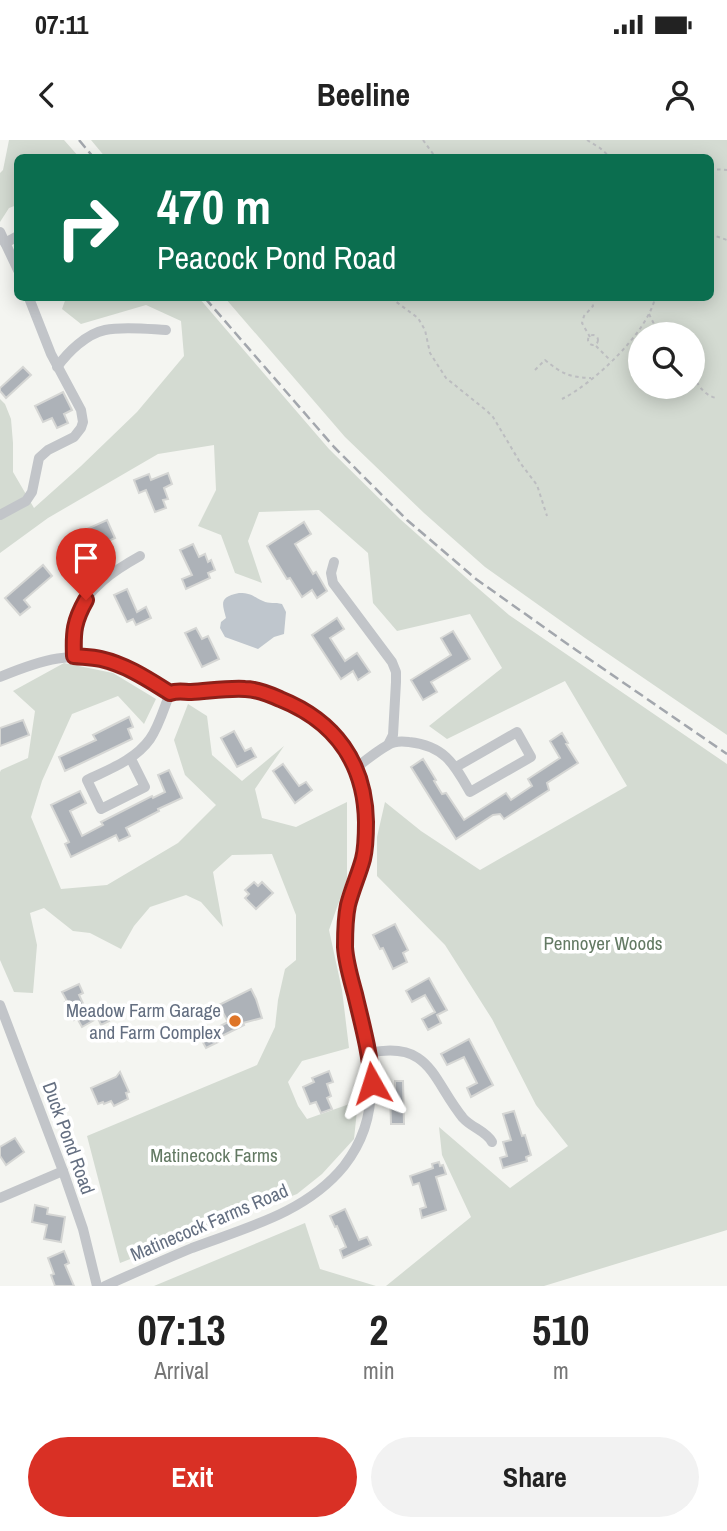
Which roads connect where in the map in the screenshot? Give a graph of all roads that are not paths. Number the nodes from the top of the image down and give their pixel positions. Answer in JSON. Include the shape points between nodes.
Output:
{"nodes":[{"id":1,"x":0,"y":232,"type":"edge"},
{"id":2,"x":14,"y":238,"type":"edge"},
{"id":3,"x":5,"y":243,"type":"junction"},
{"id":4,"x":14,"y":262,"type":"edge"},
{"id":5,"x":30,"y":301,"type":"edge"},
{"id":6,"x":166,"y":330,"type":"dead end"},
{"id":7,"x":57,"y":368,"type":"junction"},
{"id":8,"x":0,"y":515,"type":"edge"},
{"id":9,"x":140,"y":556,"type":"dead end"},
{"id":10,"x":334,"y":562,"type":"dead end"},
{"id":11,"x":74,"y":656,"type":"junction"},
{"id":12,"x":0,"y":677,"type":"edge"},
{"id":13,"x":170,"y":693,"type":"junction"},
{"id":14,"x":390,"y":743,"type":"junction"},
{"id":15,"x":131,"y":759,"type":"junction"},
{"id":16,"x":456,"y":767,"type":"junction"},
{"id":17,"x":356,"y":768,"type":"junction"},
{"id":18,"x":0,"y":1005,"type":"edge"},
{"id":19,"x":369,"y":1053,"type":"junction"},
{"id":20,"x":492,"y":1142,"type":"dead end"},
{"id":21,"x":63,"y":1171,"type":"junction"},
{"id":22,"x":0,"y":1198,"type":"edge"},
{"id":23,"x":97,"y":1286,"type":"edge"},
{"id":24,"x":105,"y":1286,"type":"edge"}],
"edges":[{"from":1,"to":3,"type":"street"},
{"from":2,"to":3,"type":"street"},
{"from":3,"to":4,"type":"street"},
{"from":5,"to":7,"type":"street"},
{"from":6,"to":7,"type":"street","via":[[105,330],[80,344]]},
{"from":7,"to":8,"type":"street","via":[[81,410],[81,428],[39,458],[26,501]]},
{"from":9,"to":11,"type":"street","via":[[116,569],[86,600],[76,617]]},
{"from":10,"to":14,"type":"street","via":[[333,583],[396,672]]},
{"from":11,"to":12,"type":"street","via":[[48,659]]},
{"from":11,"to":13,"type":"street","via":[[117,664]]},
{"from":13,"to":15,"type":"street","via":[[152,737]]},
{"from":13,"to":17,"type":"street","name":"Matinecock Farms Road","via":[[245,689],[265,693],[317,719],[332,732]]},
{"from":14,"to":16,"type":"street","via":[[428,744]]},
{"from":14,"to":17,"type":"street"},
{"from":15,"to":15,"type":"street","via":[[87,780],[101,809],[145,788]]},
{"from":16,"to":16,"type":"street","via":[[517,732],[531,757],[470,792]]},
{"from":17,"to":19,"type":"street","name":"Matinecock Farms Road","via":[[364,793],[366,836],[349,903],[345,950]]},
{"from":18,"to":21,"type":"street","name":"Duck Pond Road"},
{"from":19,"to":20,"type":"street","via":[[397,1050],[420,1059],[467,1122]]},
{"from":19,"to":24,"type":"street","name":"Matinecock Farms Road","via":[[372,1083],[365,1129],[343,1166],[324,1186],[264,1222]]},
{"from":21,"to":22,"type":"street"},
{"from":21,"to":23,"type":"street","name":"Duck Pond Road"}]}
